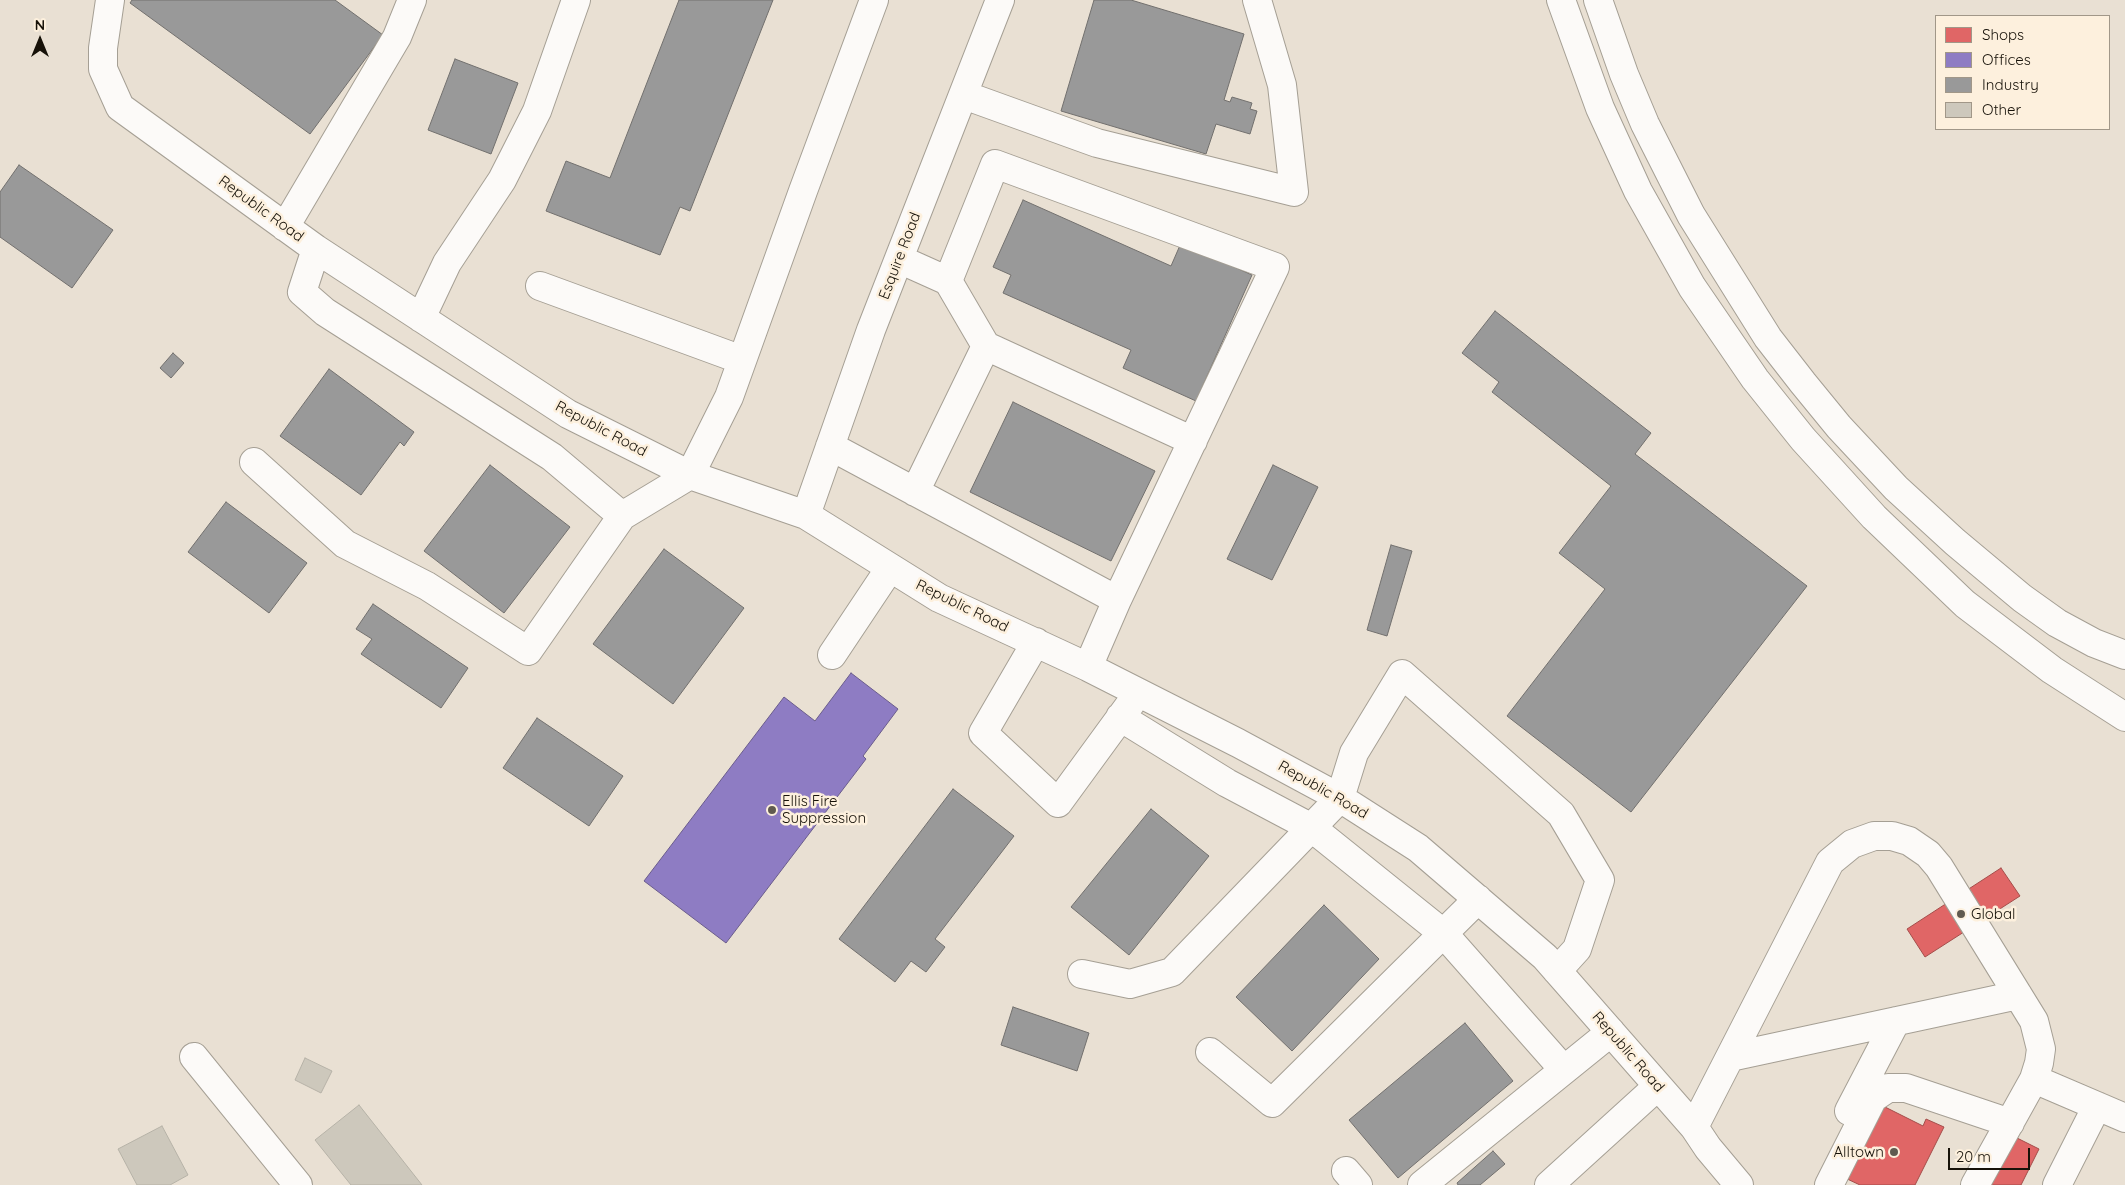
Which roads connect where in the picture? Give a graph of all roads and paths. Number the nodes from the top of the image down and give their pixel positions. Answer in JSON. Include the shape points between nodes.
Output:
{"nodes":[{"id":1,"x":110,"y":0,"type":"edge"},
{"id":2,"x":412,"y":0,"type":"edge"},
{"id":3,"x":576,"y":0,"type":"edge"},
{"id":4,"x":874,"y":0,"type":"edge"},
{"id":5,"x":1000,"y":0,"type":"edge"},
{"id":6,"x":1257,"y":0,"type":"edge"},
{"id":7,"x":1561,"y":0,"type":"edge"},
{"id":8,"x":1598,"y":0,"type":"edge"},
{"id":9,"x":964,"y":94,"type":"junction"},
{"id":10,"x":285,"y":227,"type":"junction"},
{"id":11,"x":316,"y":249,"type":"junction"},
{"id":12,"x":899,"y":259,"type":"junction"},
{"id":13,"x":948,"y":281,"type":"junction"},
{"id":14,"x":540,"y":286,"type":"dead end"},
{"id":15,"x":421,"y":318,"type":"junction"},
{"id":16,"x":986,"y":346,"type":"junction"},
{"id":17,"x":742,"y":360,"type":"junction"},
{"id":18,"x":1193,"y":441,"type":"junction"},
{"id":19,"x":830,"y":446,"type":"junction"},
{"id":20,"x":254,"y":462,"type":"dead end"},
{"id":21,"x":690,"y":475,"type":"junction"},
{"id":22,"x":915,"y":492,"type":"junction"},
{"id":23,"x":806,"y":515,"type":"junction"},
{"id":24,"x":622,"y":516,"type":"junction"},
{"id":25,"x":890,"y":568,"type":"junction"},
{"id":26,"x":1117,"y":600,"type":"junction"},
{"id":27,"x":1036,"y":642,"type":"junction"},
{"id":28,"x":2094,"y":643,"type":"junction"},
{"id":29,"x":2125,"y":647,"type":"edge"},
{"id":30,"x":832,"y":655,"type":"dead end"},
{"id":31,"x":2125,"y":655,"type":"edge"},
{"id":32,"x":1088,"y":667,"type":"junction"},
{"id":33,"x":1138,"y":694,"type":"junction"},
{"id":34,"x":1120,"y":717,"type":"junction"},
{"id":35,"x":2125,"y":717,"type":"edge"},
{"id":36,"x":1340,"y":798,"type":"junction"},
{"id":37,"x":1312,"y":828,"type":"junction"},
{"id":38,"x":1478,"y":899,"type":"junction"},
{"id":39,"x":1444,"y":934,"type":"junction"},
{"id":40,"x":1557,"y":971,"type":"junction"},
{"id":41,"x":1082,"y":974,"type":"dead end"},
{"id":42,"x":2018,"y":995,"type":"junction"},
{"id":43,"x":1896,"y":1021,"type":"junction"},
{"id":44,"x":1611,"y":1032,"type":"junction"},
{"id":45,"x":1210,"y":1052,"type":"dead end"},
{"id":46,"x":194,"y":1057,"type":"dead end"},
{"id":47,"x":1730,"y":1057,"type":"junction"},
{"id":48,"x":1564,"y":1070,"type":"junction"},
{"id":49,"x":2034,"y":1079,"type":"junction"},
{"id":50,"x":1658,"y":1086,"type":"junction"},
{"id":51,"x":2097,"y":1106,"type":"junction"},
{"id":52,"x":2125,"y":1118,"type":"edge"},
{"id":53,"x":2010,"y":1123,"type":"junction"},
{"id":54,"x":1694,"y":1127,"type":"junction"},
{"id":55,"x":298,"y":1185,"type":"edge"},
{"id":56,"x":1422,"y":1185,"type":"edge"},
{"id":57,"x":1549,"y":1185,"type":"edge"},
{"id":58,"x":1739,"y":1185,"type":"edge"},
{"id":59,"x":1812,"y":1185,"type":"edge"},
{"id":60,"x":1829,"y":1185,"type":"edge"},
{"id":61,"x":1975,"y":1185,"type":"edge"},
{"id":62,"x":2058,"y":1185,"type":"edge"}],
"edges":[{"from":1,"to":10,"type":"main road","name":"Republic Road","via":[[102,69],[120,107]]},
{"from":2,"to":10,"type":"main road","via":[[398,37]]},
{"from":3,"to":15,"type":"main road","via":[[538,111],[502,180],[447,263]]},
{"from":4,"to":17,"type":"main road"},
{"from":5,"to":9,"type":"main road","name":"Esquire Road"},
{"from":6,"to":9,"type":"main road","via":[[1282,85],[1294,192],[1097,143]]},
{"from":7,"to":35,"type":"main road","via":[[1600,108],[1638,191],[1692,287],[1755,379],[1803,439],[1874,517],[1965,604],[2052,670]]},
{"from":8,"to":28,"type":"main road","via":[[1645,124],[1691,215],[1768,338],[1839,427],[1896,488],[2022,598],[2057,623]]},
{"from":9,"to":12,"type":"main road","name":"Esquire Road"},
{"from":10,"to":11,"type":"main road","name":"Republic Road"},
{"from":11,"to":15,"type":"main road","name":"Republic Road"},
{"from":11,"to":24,"type":"main road","via":[[302,292],[325,312],[552,457]]},
{"from":12,"to":13,"type":"main road"},
{"from":12,"to":19,"type":"main road","name":"Esquire Road"},
{"from":13,"to":16,"type":"main road"},
{"from":13,"to":18,"type":"main road","via":[[995,164],[1275,267]]},
{"from":14,"to":17,"type":"main road"},
{"from":15,"to":21,"type":"main road","name":"Republic Road","via":[[568,414]]},
{"from":16,"to":18,"type":"main road"},
{"from":16,"to":22,"type":"main road"},
{"from":17,"to":21,"type":"main road","via":[[729,396]]},
{"from":18,"to":26,"type":"main road"},
{"from":19,"to":22,"type":"main road"},
{"from":19,"to":23,"type":"main road","name":"Esquire Road"},
{"from":20,"to":24,"type":"main road","via":[[346,544],[427,586],[528,651]]},
{"from":21,"to":23,"type":"main road","name":"Republic Road"},
{"from":21,"to":24,"type":"main road"},
{"from":22,"to":26,"type":"main road"},
{"from":23,"to":25,"type":"main road","name":"Republic Road"},
{"from":25,"to":27,"type":"main road","name":"Republic Road","via":[[939,598]]},
{"from":25,"to":30,"type":"main road"},
{"from":26,"to":32,"type":"main road"},
{"from":27,"to":32,"type":"main road","name":"Republic Road"},
{"from":27,"to":34,"type":"main road","via":[[983,734],[1058,803]]},
{"from":28,"to":29,"type":"main road"},
{"from":28,"to":31,"type":"main road"},
{"from":32,"to":33,"type":"main road","name":"Republic Road"},
{"from":33,"to":34,"type":"main road"},
{"from":33,"to":36,"type":"main road","name":"Republic Road"},
{"from":34,"to":37,"type":"main road","via":[[1227,783]]},
{"from":36,"to":37,"type":"main road"},
{"from":36,"to":38,"type":"main road","name":"Republic Road","via":[[1418,848]]},
{"from":36,"to":40,"type":"main road","via":[[1354,753],[1402,674],[1561,814],[1600,880],[1577,949]]},
{"from":37,"to":39,"type":"main road"},
{"from":37,"to":41,"type":"main road","via":[[1172,972],[1130,984]]},
{"from":38,"to":39,"type":"main road"},
{"from":38,"to":40,"type":"main road","name":"Republic Road"},
{"from":39,"to":45,"type":"main road","via":[[1272,1104]]},
{"from":39,"to":48,"type":"main road"},
{"from":40,"to":44,"type":"main road","name":"Republic Road"},
{"from":42,"to":43,"type":"main road"},
{"from":42,"to":47,"type":"main road","via":[[1932,858],[1919,846],[1903,839],[1868,837],[1847,846],[1830,862]]},
{"from":42,"to":49,"type":"main road","via":[[2039,1034],[2040,1056]]},
{"from":43,"to":47,"type":"main road"},
{"from":43,"to":59,"type":"main road"},
{"from":44,"to":48,"type":"main road"},
{"from":44,"to":50,"type":"main road","name":"Republic Road"},
{"from":46,"to":55,"type":"main road"},
{"from":47,"to":54,"type":"main road"},
{"from":48,"to":56,"type":"main road"},
{"from":49,"to":51,"type":"main road"},
{"from":49,"to":53,"type":"main road"},
{"from":50,"to":54,"type":"main road","name":"Republic Road"},
{"from":50,"to":57,"type":"main road"},
{"from":51,"to":52,"type":"main road"},
{"from":51,"to":62,"type":"main road"},
{"from":53,"to":60,"type":"main road","via":[[1906,1088],[1888,1088],[1873,1098]]},
{"from":53,"to":61,"type":"main road"},
{"from":54,"to":58,"type":"main road","name":"Republic Road"}]}
